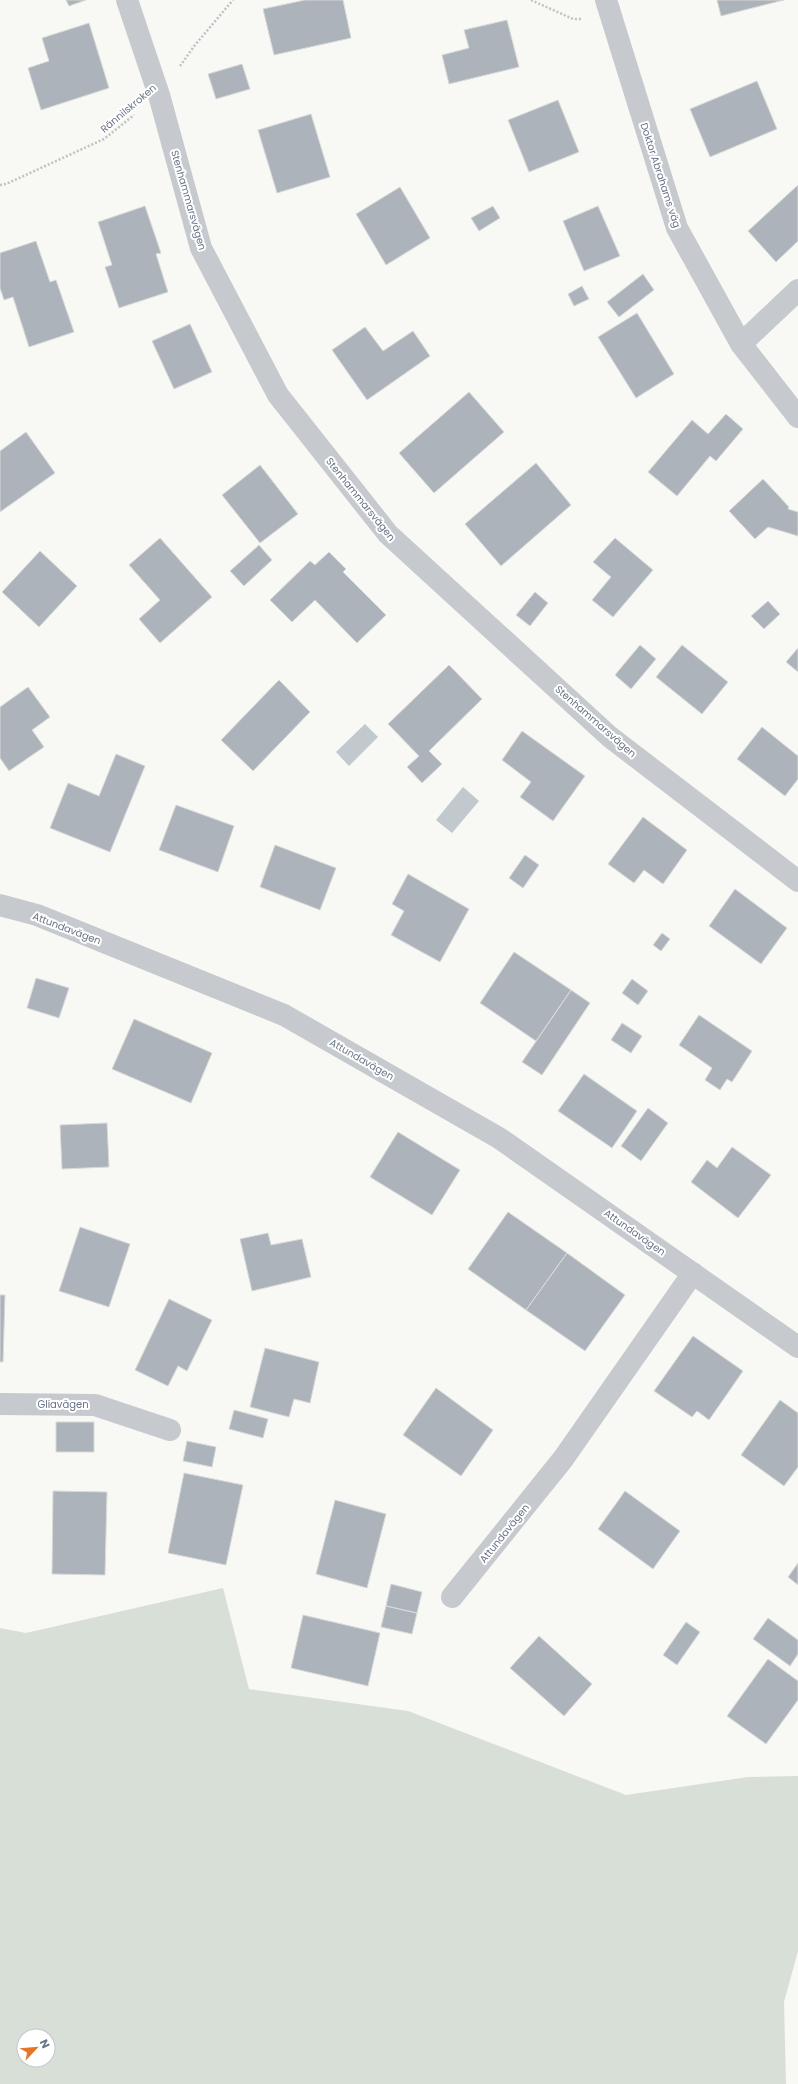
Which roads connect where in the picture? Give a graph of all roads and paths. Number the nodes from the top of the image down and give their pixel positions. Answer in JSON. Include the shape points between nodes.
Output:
{"nodes":[{"id":1,"x":127,"y":0,"type":"edge"},
{"id":2,"x":233,"y":0,"type":"edge"},
{"id":3,"x":531,"y":0,"type":"edge"},
{"id":4,"x":608,"y":9,"type":"edge"},
{"id":5,"x":159,"y":95,"type":"junction"},
{"id":6,"x":0,"y":185,"type":"edge"},
{"id":7,"x":798,"y":290,"type":"edge"},
{"id":8,"x":741,"y":344,"type":"junction"},
{"id":9,"x":798,"y":417,"type":"edge"},
{"id":10,"x":798,"y":881,"type":"edge"},
{"id":11,"x":0,"y":905,"type":"edge"},
{"id":12,"x":693,"y":1273,"type":"junction"},
{"id":13,"x":798,"y":1347,"type":"edge"},
{"id":14,"x":0,"y":1404,"type":"edge"},
{"id":15,"x":170,"y":1430,"type":"dead end"},
{"id":16,"x":452,"y":1598,"type":"dead end"}],
"edges":[{"from":1,"to":5,"type":"street","name":"Stenhammarsvägen"},
{"from":2,"to":5,"type":"path","name":"Rännilskroken","via":[[195,45]]},
{"from":3,"to":4,"type":"path","via":[[573,19]]},
{"from":4,"to":8,"type":"street","name":"Doktor Abrahams väg","via":[[678,228]]},
{"from":5,"to":6,"type":"path","name":"Rännilskroken","via":[[104,139]]},
{"from":5,"to":10,"type":"street","name":"Stenhammarsvägen","via":[[201,248],[278,395],[388,534],[610,736]]},
{"from":7,"to":8,"type":"street"},
{"from":8,"to":9,"type":"street","name":"Doktor Abrahams väg"},
{"from":11,"to":12,"type":"street","name":"Attundavägen","via":[[37,915],[284,1015],[499,1138]]},
{"from":12,"to":13,"type":"street","name":"Attundavägen"},
{"from":12,"to":16,"type":"street","name":"Attundavägen","via":[[563,1459]]},
{"from":14,"to":15,"type":"street","name":"Gliavägen","via":[[95,1405]]}]}
